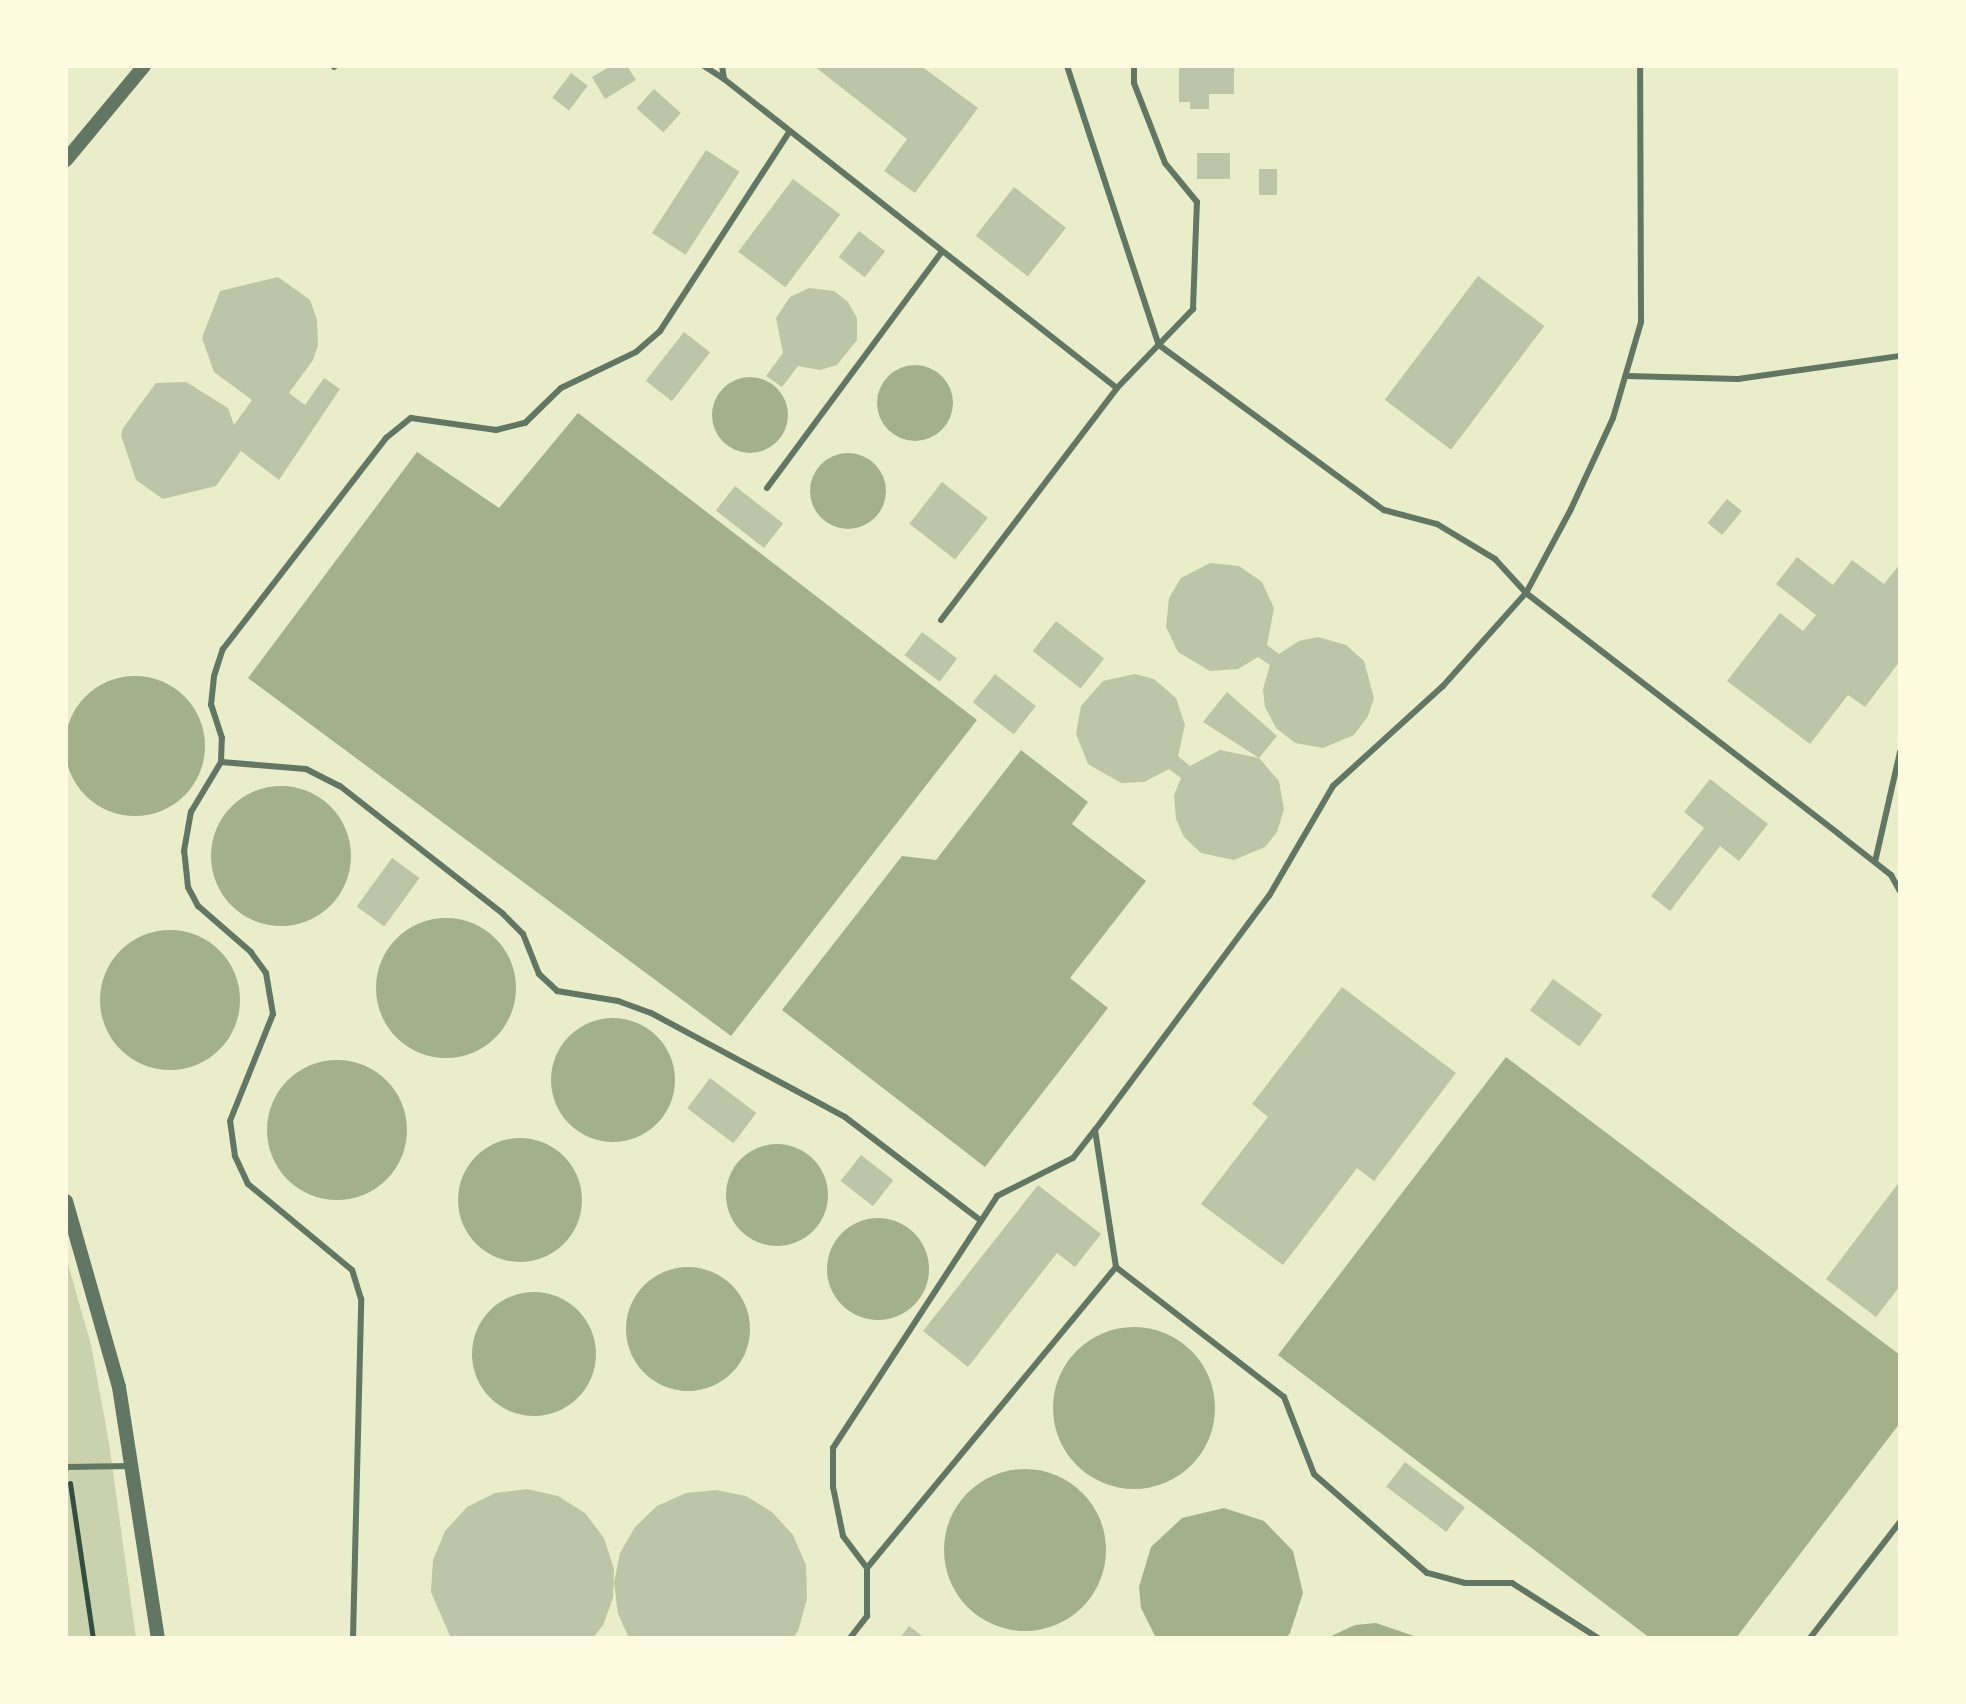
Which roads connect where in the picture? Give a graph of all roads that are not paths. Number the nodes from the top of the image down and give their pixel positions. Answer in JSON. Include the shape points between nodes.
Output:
{"nodes":[{"id":1,"x":144,"y":66,"type":"edge"},
{"id":2,"x":704,"y":66,"type":"edge"},
{"id":3,"x":722,"y":66,"type":"edge"},
{"id":4,"x":1067,"y":66,"type":"edge"},
{"id":5,"x":1134,"y":66,"type":"edge"},
{"id":6,"x":1640,"y":66,"type":"edge"},
{"id":7,"x":724,"y":79,"type":"junction"},
{"id":8,"x":789,"y":132,"type":"junction"},
{"id":9,"x":66,"y":160,"type":"edge"},
{"id":10,"x":940,"y":254,"type":"junction"},
{"id":11,"x":1159,"y":345,"type":"junction"},
{"id":12,"x":1900,"y":356,"type":"edge"},
{"id":13,"x":1627,"y":376,"type":"junction"},
{"id":14,"x":1117,"y":388,"type":"junction"},
{"id":15,"x":767,"y":488,"type":"dead end"},
{"id":16,"x":1526,"y":593,"type":"junction"},
{"id":17,"x":941,"y":620,"type":"dead end"},
{"id":18,"x":1900,"y":752,"type":"edge"},
{"id":19,"x":221,"y":762,"type":"junction"},
{"id":20,"x":1875,"y":862,"type":"junction"},
{"id":21,"x":1900,"y":891,"type":"edge"},
{"id":22,"x":1095,"y":1130,"type":"junction"},
{"id":23,"x":66,"y":1201,"type":"edge"},
{"id":24,"x":980,"y":1220,"type":"junction"},
{"id":25,"x":1116,"y":1267,"type":"junction"},
{"id":26,"x":132,"y":1466,"type":"junction"},
{"id":27,"x":67,"y":1467,"type":"edge"},
{"id":28,"x":1900,"y":1522,"type":"edge"},
{"id":29,"x":867,"y":1568,"type":"junction"},
{"id":30,"x":158,"y":1638,"type":"edge"},
{"id":31,"x":353,"y":1638,"type":"edge"},
{"id":32,"x":850,"y":1638,"type":"edge"},
{"id":33,"x":1598,"y":1638,"type":"edge"},
{"id":34,"x":1810,"y":1638,"type":"edge"}],
"edges":[{"from":1,"to":9,"type":"street"},
{"from":2,"to":7,"type":"lane"},
{"from":3,"to":7,"type":"lane"},
{"from":4,"to":11,"type":"lane"},
{"from":5,"to":11,"type":"lane","via":[[1134,83],[1165,163],[1197,202],[1197,297],[1193,309]]},
{"from":6,"to":13,"type":"lane","via":[[1641,322]]},
{"from":7,"to":8,"type":"lane"},
{"from":8,"to":10,"type":"lane"},
{"from":8,"to":19,"type":"lane","via":[[716,239],[684,297],[636,352],[561,388],[525,423],[496,430],[411,418],[386,438],[223,649],[211,705],[222,738]]},
{"from":10,"to":14,"type":"lane","via":[[1078,353]]},
{"from":10,"to":15,"type":"lane"},
{"from":11,"to":14,"type":"lane"},
{"from":11,"to":16,"type":"lane","via":[[1384,510],[1437,524],[1495,559]]},
{"from":12,"to":13,"type":"lane","via":[[1738,379]]},
{"from":13,"to":16,"type":"lane","via":[[1571,509]]},
{"from":14,"to":17,"type":"lane"},
{"from":16,"to":20,"type":"lane"},
{"from":16,"to":22,"type":"lane","via":[[1443,686],[1333,786],[1269,896]]},
{"from":18,"to":20,"type":"lane"},
{"from":19,"to":24,"type":"lane","via":[[306,769],[340,786],[503,914],[523,934],[539,974],[557,991],[618,1001],[651,1013],[831,1109],[889,1147]]},
{"from":19,"to":31,"type":"lane","via":[[191,812],[184,851],[188,887],[198,906],[251,952],[266,973],[273,1014],[230,1121],[235,1156],[248,1184],[352,1270],[361,1299]]},
{"from":20,"to":21,"type":"lane"},
{"from":22,"to":24,"type":"lane","via":[[1073,1158],[997,1196]]},
{"from":22,"to":25,"type":"lane"},
{"from":23,"to":26,"type":"street","via":[[119,1387]]},
{"from":24,"to":29,"type":"lane","via":[[833,1448],[833,1487],[843,1536]]},
{"from":25,"to":29,"type":"lane"},
{"from":25,"to":33,"type":"lane","via":[[1284,1397],[1314,1474],[1427,1573],[1465,1583],[1512,1583]]},
{"from":26,"to":27,"type":"lane"},
{"from":26,"to":30,"type":"street"},
{"from":28,"to":34,"type":"lane"},
{"from":29,"to":32,"type":"lane","via":[[867,1616]]}]}
